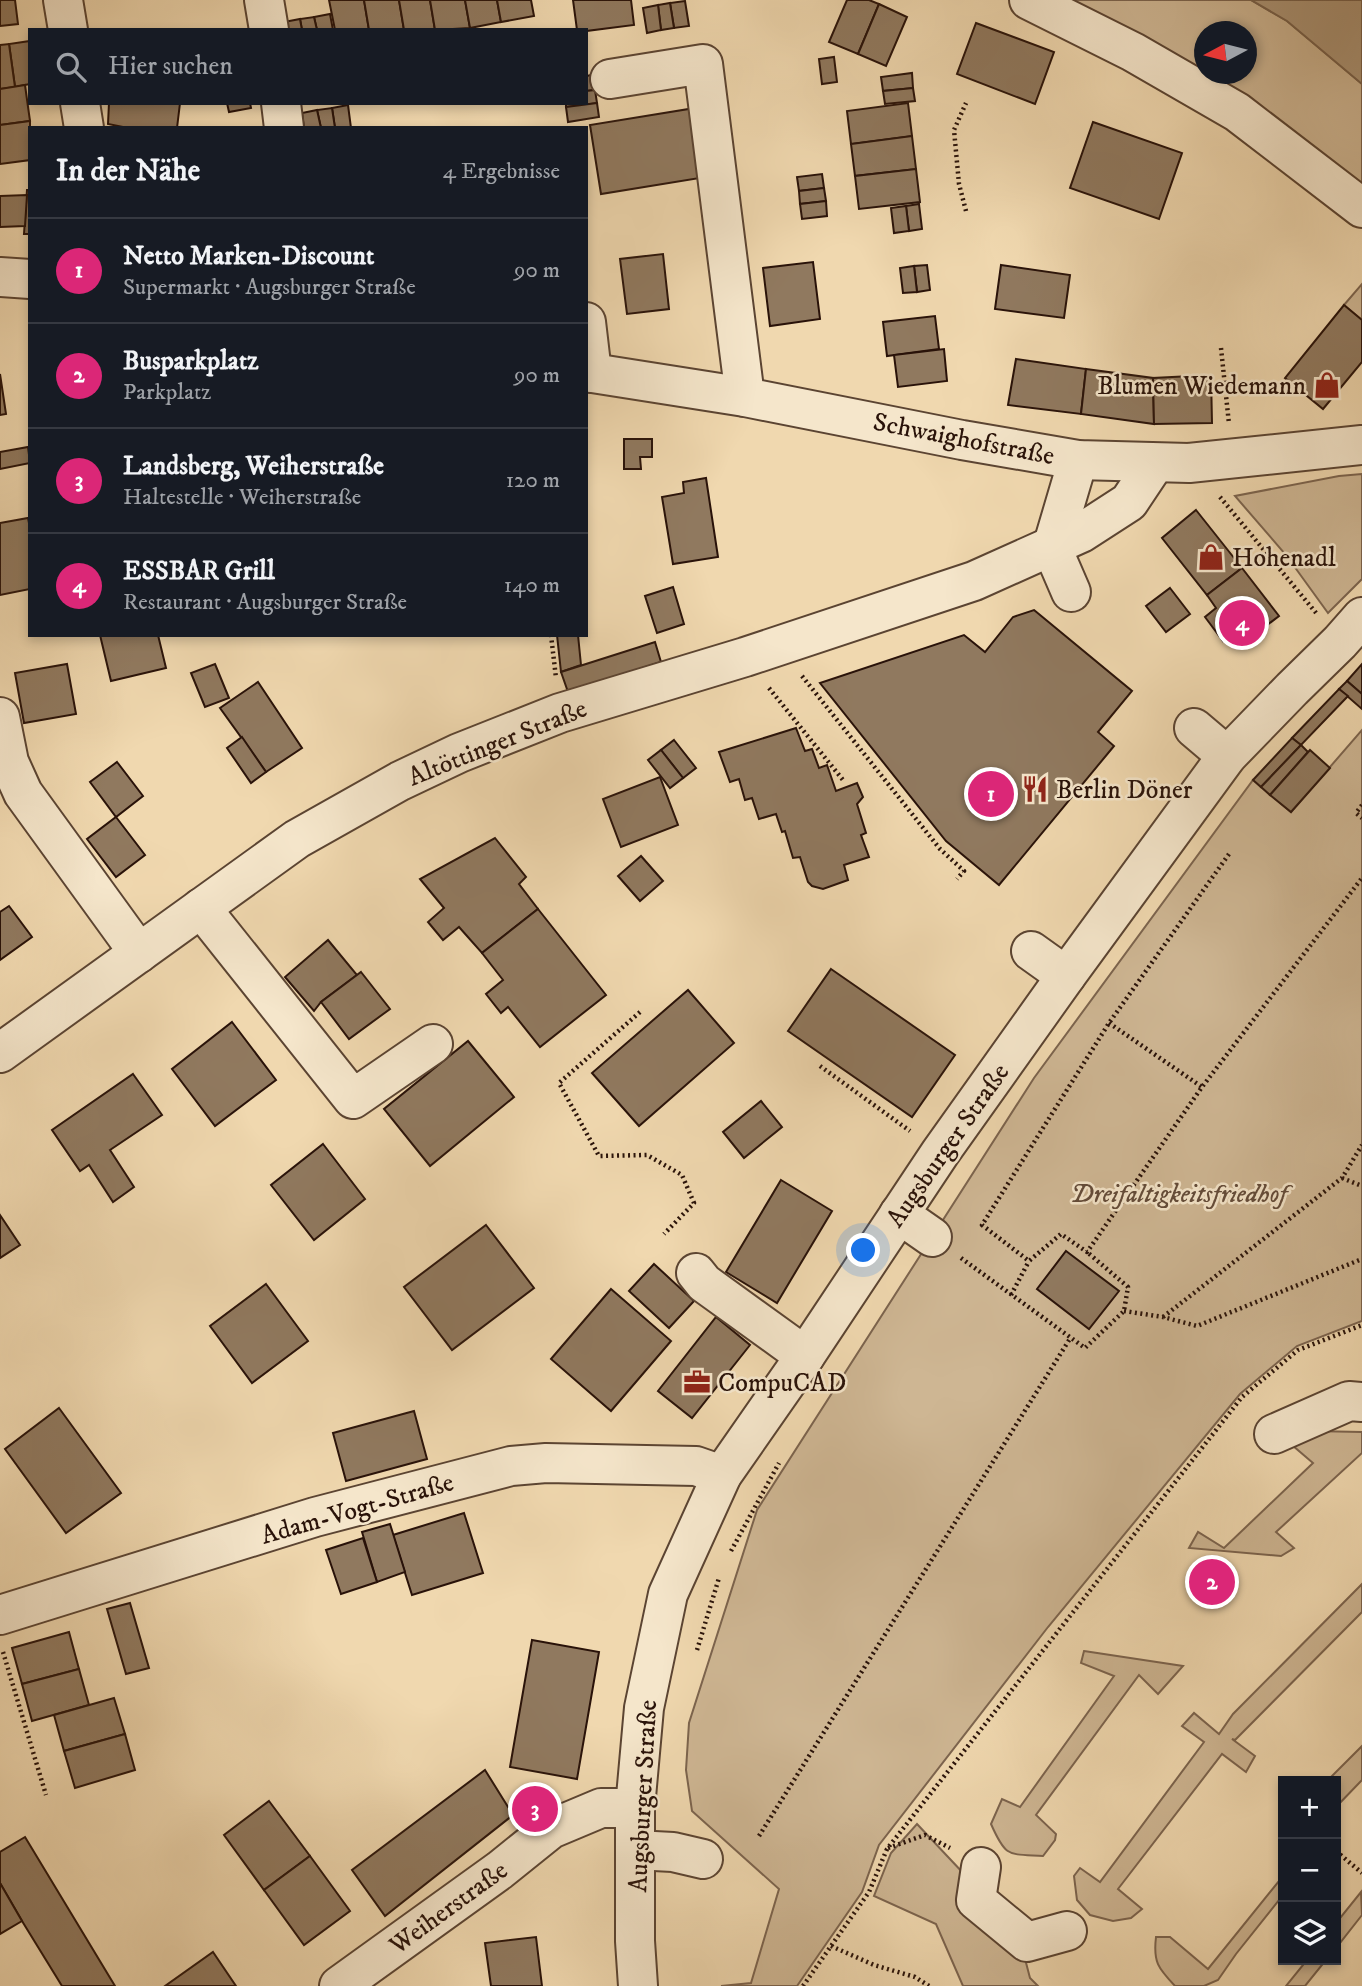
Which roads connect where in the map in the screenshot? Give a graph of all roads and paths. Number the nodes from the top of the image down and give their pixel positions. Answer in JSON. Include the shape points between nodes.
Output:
{"nodes":[{"id":1,"x":62,"y":0,"type":"edge"},
{"id":2,"x":264,"y":0,"type":"edge"},
{"id":3,"x":1029,"y":0,"type":"edge"},
{"id":4,"x":68,"y":28,"type":"edge"},
{"id":5,"x":269,"y":28,"type":"edge"},
{"id":6,"x":610,"y":79,"type":"dead end"},
{"id":7,"x":966,"y":103,"type":"dead end"},
{"id":8,"x":80,"y":105,"type":"edge"},
{"id":9,"x":281,"y":105,"type":"edge"},
{"id":10,"x":84,"y":126,"type":"edge"},
{"id":11,"x":285,"y":126,"type":"edge"},
{"id":12,"x":1362,"y":208,"type":"edge"},
{"id":13,"x":966,"y":211,"type":"dead end"},
{"id":14,"x":0,"y":277,"type":"edge"},
{"id":15,"x":28,"y":279,"type":"edge"},
{"id":16,"x":1221,"y":348,"type":"dead end"},
{"id":17,"x":589,"y":373,"type":"edge"},
{"id":18,"x":745,"y":397,"type":"junction"},
{"id":19,"x":1228,"y":411,"type":"dead end"},
{"id":20,"x":1356,"y":447,"type":"edge"},
{"id":21,"x":1078,"y":460,"type":"junction"},
{"id":22,"x":1213,"y":461,"type":"junction"},
{"id":23,"x":1155,"y":463,"type":"junction"},
{"id":24,"x":1052,"y":548,"type":"junction"},
{"id":25,"x":1071,"y":592,"type":"dead end"},
{"id":26,"x":1351,"y":629,"type":"edge"},
{"id":27,"x":761,"y":651,"type":"junction"},
{"id":28,"x":0,"y":717,"type":"edge"},
{"id":29,"x":1194,"y":728,"type":"dead end"},
{"id":30,"x":1227,"y":756,"type":"junction"},
{"id":31,"x":843,"y":780,"type":"dead end"},
{"id":32,"x":1362,"y":805,"type":"edge"},
{"id":33,"x":1362,"y":818,"type":"edge"},
{"id":34,"x":1229,"y":854,"type":"dead end"},
{"id":35,"x":1362,"y":878,"type":"edge"},
{"id":36,"x":957,"y":879,"type":"dead end"},
{"id":37,"x":201,"y":908,"type":"junction"},
{"id":38,"x":1031,"y":951,"type":"dead end"},
{"id":39,"x":139,"y":953,"type":"junction"},
{"id":40,"x":1066,"y":976,"type":"junction"},
{"id":41,"x":640,"y":1012,"type":"dead end"},
{"id":42,"x":1110,"y":1023,"type":"junction"},
{"id":43,"x":433,"y":1044,"type":"dead end"},
{"id":44,"x":0,"y":1053,"type":"edge"},
{"id":45,"x":820,"y":1066,"type":"dead end"},
{"id":46,"x":1202,"y":1087,"type":"junction"},
{"id":47,"x":1362,"y":1145,"type":"edge"},
{"id":48,"x":940,"y":1153,"type":"junction"},
{"id":49,"x":1342,"y":1178,"type":"junction"},
{"id":50,"x":1362,"y":1186,"type":"edge"},
{"id":51,"x":899,"y":1214,"type":"junction"},
{"id":52,"x":664,"y":1234,"type":"dead end"},
{"id":53,"x":932,"y":1237,"type":"joint"},
{"id":54,"x":1087,"y":1252,"type":"junction"},
{"id":55,"x":1362,"y":1259,"type":"edge"},
{"id":56,"x":1029,"y":1261,"type":"junction"},
{"id":57,"x":696,"y":1273,"type":"dead end"},
{"id":58,"x":1011,"y":1295,"type":"junction"},
{"id":59,"x":1124,"y":1311,"type":"junction"},
{"id":60,"x":1163,"y":1317,"type":"junction"},
{"id":61,"x":1362,"y":1325,"type":"edge"},
{"id":62,"x":1070,"y":1337,"type":"junction"},
{"id":63,"x":805,"y":1356,"type":"junction"},
{"id":64,"x":1362,"y":1402,"type":"edge"},
{"id":65,"x":1274,"y":1434,"type":"dead end"},
{"id":66,"x":785,"y":1452,"type":"dead end"},
{"id":67,"x":722,"y":1475,"type":"junction"},
{"id":68,"x":728,"y":1557,"type":"dead end"},
{"id":69,"x":722,"y":1569,"type":"dead end"},
{"id":70,"x":0,"y":1615,"type":"edge"},
{"id":71,"x":0,"y":1642,"type":"edge"},
{"id":72,"x":696,"y":1653,"type":"dead end"},
{"id":73,"x":47,"y":1795,"type":"dead end"},
{"id":74,"x":635,"y":1808,"type":"junction"},
{"id":75,"x":759,"y":1836,"type":"dead end"},
{"id":76,"x":887,"y":1849,"type":"junction"},
{"id":77,"x":635,"y":1850,"type":"junction"},
{"id":78,"x":1341,"y":1855,"type":"edge"},
{"id":79,"x":704,"y":1859,"type":"dead end"},
{"id":80,"x":968,"y":1859,"type":"joint"},
{"id":81,"x":1362,"y":1873,"type":"edge"},
{"id":82,"x":1067,"y":1931,"type":"dead end"},
{"id":83,"x":831,"y":1946,"type":"junction"},
{"id":84,"x":343,"y":1985,"type":"edge"},
{"id":85,"x":638,"y":1986,"type":"edge"},
{"id":86,"x":803,"y":1986,"type":"edge"},
{"id":87,"x":929,"y":1986,"type":"edge"}],
"edges":[{"from":1,"to":4,"type":"street"},
{"from":2,"to":5,"type":"street"},
{"from":3,"to":12,"type":"street","via":[[1133,52],[1237,112]]},
{"from":6,"to":18,"type":"street","via":[[703,64]]},
{"from":7,"to":13,"type":"path","via":[[954,130]]},
{"from":8,"to":10,"type":"street"},
{"from":9,"to":11,"type":"street"},
{"from":14,"to":15,"type":"street"},
{"from":16,"to":19,"type":"path"},
{"from":17,"to":18,"type":"street","name":"Schwaighofstraße"},
{"from":18,"to":21,"type":"street","name":"Schwaighofstraße"},
{"from":20,"to":22,"type":"street","name":"Schwaighofstraße"},
{"from":21,"to":23,"type":"street","name":"Schwaighofstraße"},
{"from":21,"to":24,"type":"street"},
{"from":22,"to":23,"type":"street","name":"Schwaighofstraße"},
{"from":22,"to":26,"type":"path","via":[[1218,495]]},
{"from":23,"to":24,"type":"street","name":"Altöttinger Straße","via":[[1129,502]]},
{"from":24,"to":25,"type":"street"},
{"from":24,"to":27,"type":"street","name":"Altöttinger Straße","via":[[974,581]]},
{"from":26,"to":30,"type":"street","name":"Augsburger Straße"},
{"from":27,"to":31,"type":"path"},
{"from":27,"to":36,"type":"path","via":[[964,871]]},
{"from":27,"to":37,"type":"street","name":"Altöttinger Straße","via":[[561,713],[459,753],[297,839]]},
{"from":28,"to":39,"type":"street","via":[[9,762],[23,793]]},
{"from":29,"to":30,"type":"street"},
{"from":30,"to":40,"type":"street","name":"Augsburger Straße"},
{"from":32,"to":33,"type":"path","via":[[1356,813]]},
{"from":34,"to":42,"type":"path"},
{"from":35,"to":46,"type":"path"},
{"from":37,"to":39,"type":"street","name":"Altöttinger Straße"},
{"from":37,"to":43,"type":"street","via":[[353,1099]]},
{"from":38,"to":40,"type":"street"},
{"from":39,"to":44,"type":"street","name":"Altöttinger Straße"},
{"from":40,"to":48,"type":"street","name":"Augsburger Straße"},
{"from":41,"to":52,"type":"path","via":[[559,1083],[599,1156],[647,1155],[682,1175],[694,1203]]},
{"from":42,"to":46,"type":"path"},
{"from":42,"to":56,"type":"path","via":[[982,1225]]},
{"from":45,"to":48,"type":"path"},
{"from":46,"to":54,"type":"path"},
{"from":47,"to":49,"type":"path"},
{"from":48,"to":51,"type":"street","name":"Augsburger Straße"},
{"from":49,"to":50,"type":"path"},
{"from":49,"to":60,"type":"path"},
{"from":51,"to":53,"type":"street"},
{"from":51,"to":63,"type":"street","name":"Augsburger Straße"},
{"from":53,"to":58,"type":"path"},
{"from":54,"to":56,"type":"path","via":[[1061,1234]]},
{"from":54,"to":59,"type":"path","via":[[1128,1287]]},
{"from":55,"to":60,"type":"path","via":[[1197,1326]]},
{"from":56,"to":58,"type":"path"},
{"from":57,"to":63,"type":"street"},
{"from":58,"to":62,"type":"path"},
{"from":59,"to":60,"type":"path"},
{"from":59,"to":62,"type":"path","via":[[1085,1348]]},
{"from":61,"to":76,"type":"path","via":[[1298,1350],[1242,1396]]},
{"from":62,"to":75,"type":"path"},
{"from":63,"to":67,"type":"street","name":"Augsburger Straße"},
{"from":64,"to":65,"type":"street","via":[[1349,1401]]},
{"from":66,"to":68,"type":"path"},
{"from":67,"to":70,"type":"street","name":"Adam-Vogt-Straße","via":[[696,1466],[511,1466],[315,1517]]},
{"from":67,"to":74,"type":"street","name":"Augsburger Straße","via":[[668,1594],[644,1708]]},
{"from":69,"to":72,"type":"path"},
{"from":71,"to":73,"type":"path"},
{"from":74,"to":77,"type":"street","name":"Augsburger Straße"},
{"from":74,"to":84,"type":"street","name":"Weiherstraße","via":[[601,1808],[551,1829]]},
{"from":76,"to":80,"type":"path","via":[[925,1835]]},
{"from":76,"to":83,"type":"path","via":[[869,1892]]},
{"from":77,"to":79,"type":"street"},
{"from":77,"to":85,"type":"street","name":"Augsburger Straße"},
{"from":78,"to":81,"type":"path"},
{"from":80,"to":82,"type":"street","via":[[976,1900],[1027,1942]]},
{"from":83,"to":86,"type":"path"},
{"from":83,"to":87,"type":"path","via":[[915,1976]]}]}
